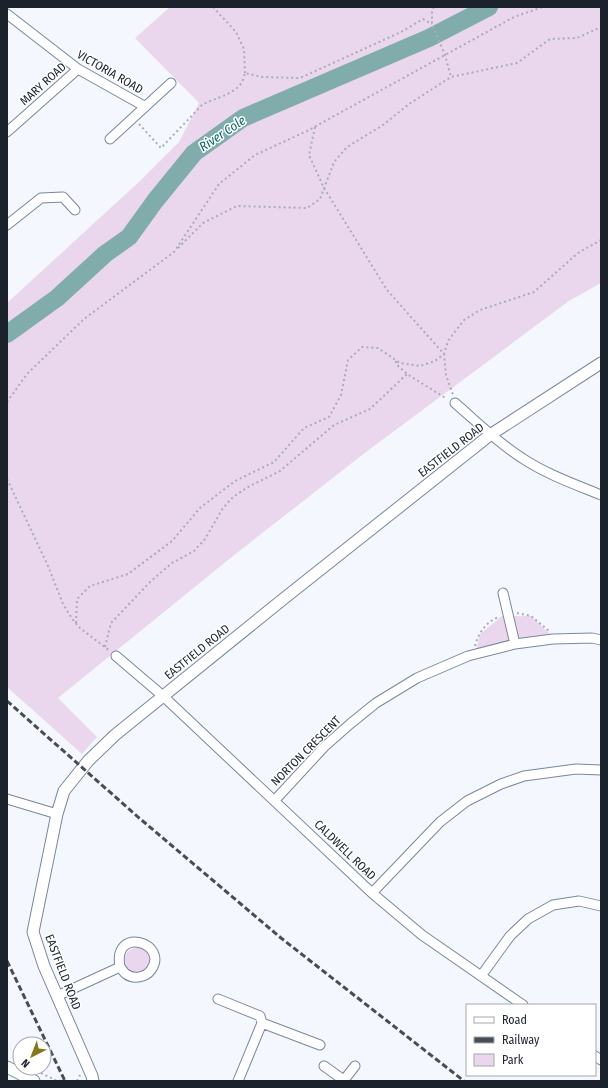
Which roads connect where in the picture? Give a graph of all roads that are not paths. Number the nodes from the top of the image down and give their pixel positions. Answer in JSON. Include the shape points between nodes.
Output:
{"nodes":[{"id":1,"x":7,"y":14,"type":"edge"},
{"id":2,"x":78,"y":69,"type":"junction"},
{"id":3,"x":170,"y":83,"type":"dead end"},
{"id":4,"x":144,"y":106,"type":"junction"},
{"id":5,"x":7,"y":132,"type":"edge"},
{"id":6,"x":110,"y":139,"type":"dead end"},
{"id":7,"x":75,"y":210,"type":"dead end"},
{"id":8,"x":7,"y":225,"type":"edge"},
{"id":9,"x":601,"y":363,"type":"edge"},
{"id":10,"x":455,"y":403,"type":"road end"},
{"id":11,"x":490,"y":435,"type":"junction"},
{"id":12,"x":601,"y":495,"type":"edge"},
{"id":13,"x":503,"y":593,"type":"dead end"},
{"id":14,"x":601,"y":640,"type":"edge"},
{"id":15,"x":516,"y":644,"type":"junction"},
{"id":16,"x":116,"y":656,"type":"road end"},
{"id":17,"x":163,"y":696,"type":"junction"},
{"id":18,"x":601,"y":770,"type":"edge"},
{"id":19,"x":7,"y":799,"type":"edge"},
{"id":20,"x":275,"y":800,"type":"junction"},
{"id":21,"x":57,"y":814,"type":"junction"},
{"id":22,"x":372,"y":893,"type":"junction"},
{"id":23,"x":601,"y":906,"type":"edge"},
{"id":24,"x":120,"y":967,"type":"dead end"},
{"id":25,"x":481,"y":976,"type":"junction"},
{"id":26,"x":57,"y":996,"type":"junction"},
{"id":27,"x":218,"y":999,"type":"dead end"},
{"id":28,"x":522,"y":1004,"type":"edge"},
{"id":29,"x":262,"y":1023,"type":"junction"},
{"id":30,"x":320,"y":1045,"type":"dead end"},
{"id":31,"x":324,"y":1066,"type":"dead end"},
{"id":32,"x":355,"y":1066,"type":"dead end"},
{"id":33,"x":93,"y":1081,"type":"edge"},
{"id":34,"x":238,"y":1081,"type":"edge"},
{"id":35,"x":345,"y":1081,"type":"edge"}],
"edges":[{"from":1,"to":2,"type":"street","name":"VICTORIA ROAD"},
{"from":2,"to":4,"type":"street","name":"VICTORIA ROAD"},
{"from":2,"to":5,"type":"street","name":"MARY ROAD"},
{"from":3,"to":4,"type":"street","name":"VICTORIA ROAD"},
{"from":4,"to":6,"type":"street","name":"VICTORIA ROAD"},
{"from":7,"to":8,"type":"street","via":[[63,197],[41,198]]},
{"from":9,"to":11,"type":"street","name":"EASTFIELD ROAD"},
{"from":10,"to":11,"type":"street"},
{"from":11,"to":12,"type":"street","via":[[522,458],[562,479]]},
{"from":11,"to":17,"type":"street","name":"EASTFIELD ROAD"},
{"from":13,"to":15,"type":"street"},
{"from":14,"to":15,"type":"street","name":"NORTON CRESCENT","via":[[553,639]]},
{"from":15,"to":20,"type":"street","name":"NORTON CRESCENT","via":[[468,656],[417,678],[376,703],[324,747]]},
{"from":16,"to":17,"type":"street","name":"CALDWELL ROAD"},
{"from":17,"to":20,"type":"street","name":"CALDWELL ROAD"},
{"from":17,"to":21,"type":"street","name":"EASTFIELD ROAD","via":[[88,761],[64,791]]},
{"from":18,"to":22,"type":"street","via":[[576,769],[524,776],[467,801],[440,822]]},
{"from":19,"to":21,"type":"street"},
{"from":20,"to":22,"type":"street","name":"CALDWELL ROAD"},
{"from":21,"to":26,"type":"street","name":"EASTFIELD ROAD","via":[[33,932]]},
{"from":22,"to":25,"type":"street","name":"CALDWELL ROAD","via":[[422,935]]},
{"from":23,"to":25,"type":"street","via":[[579,901],[553,905],[528,919],[510,936]]},
{"from":24,"to":26,"type":"street"},
{"from":25,"to":28,"type":"street","name":"CALDWELL ROAD"},
{"from":26,"to":33,"type":"street","name":"EASTFIELD ROAD"},
{"from":27,"to":29,"type":"street","via":[[260,1016]]},
{"from":29,"to":30,"type":"street"},
{"from":29,"to":34,"type":"street"},
{"from":31,"to":35,"type":"street"},
{"from":32,"to":35,"type":"street"}]}
